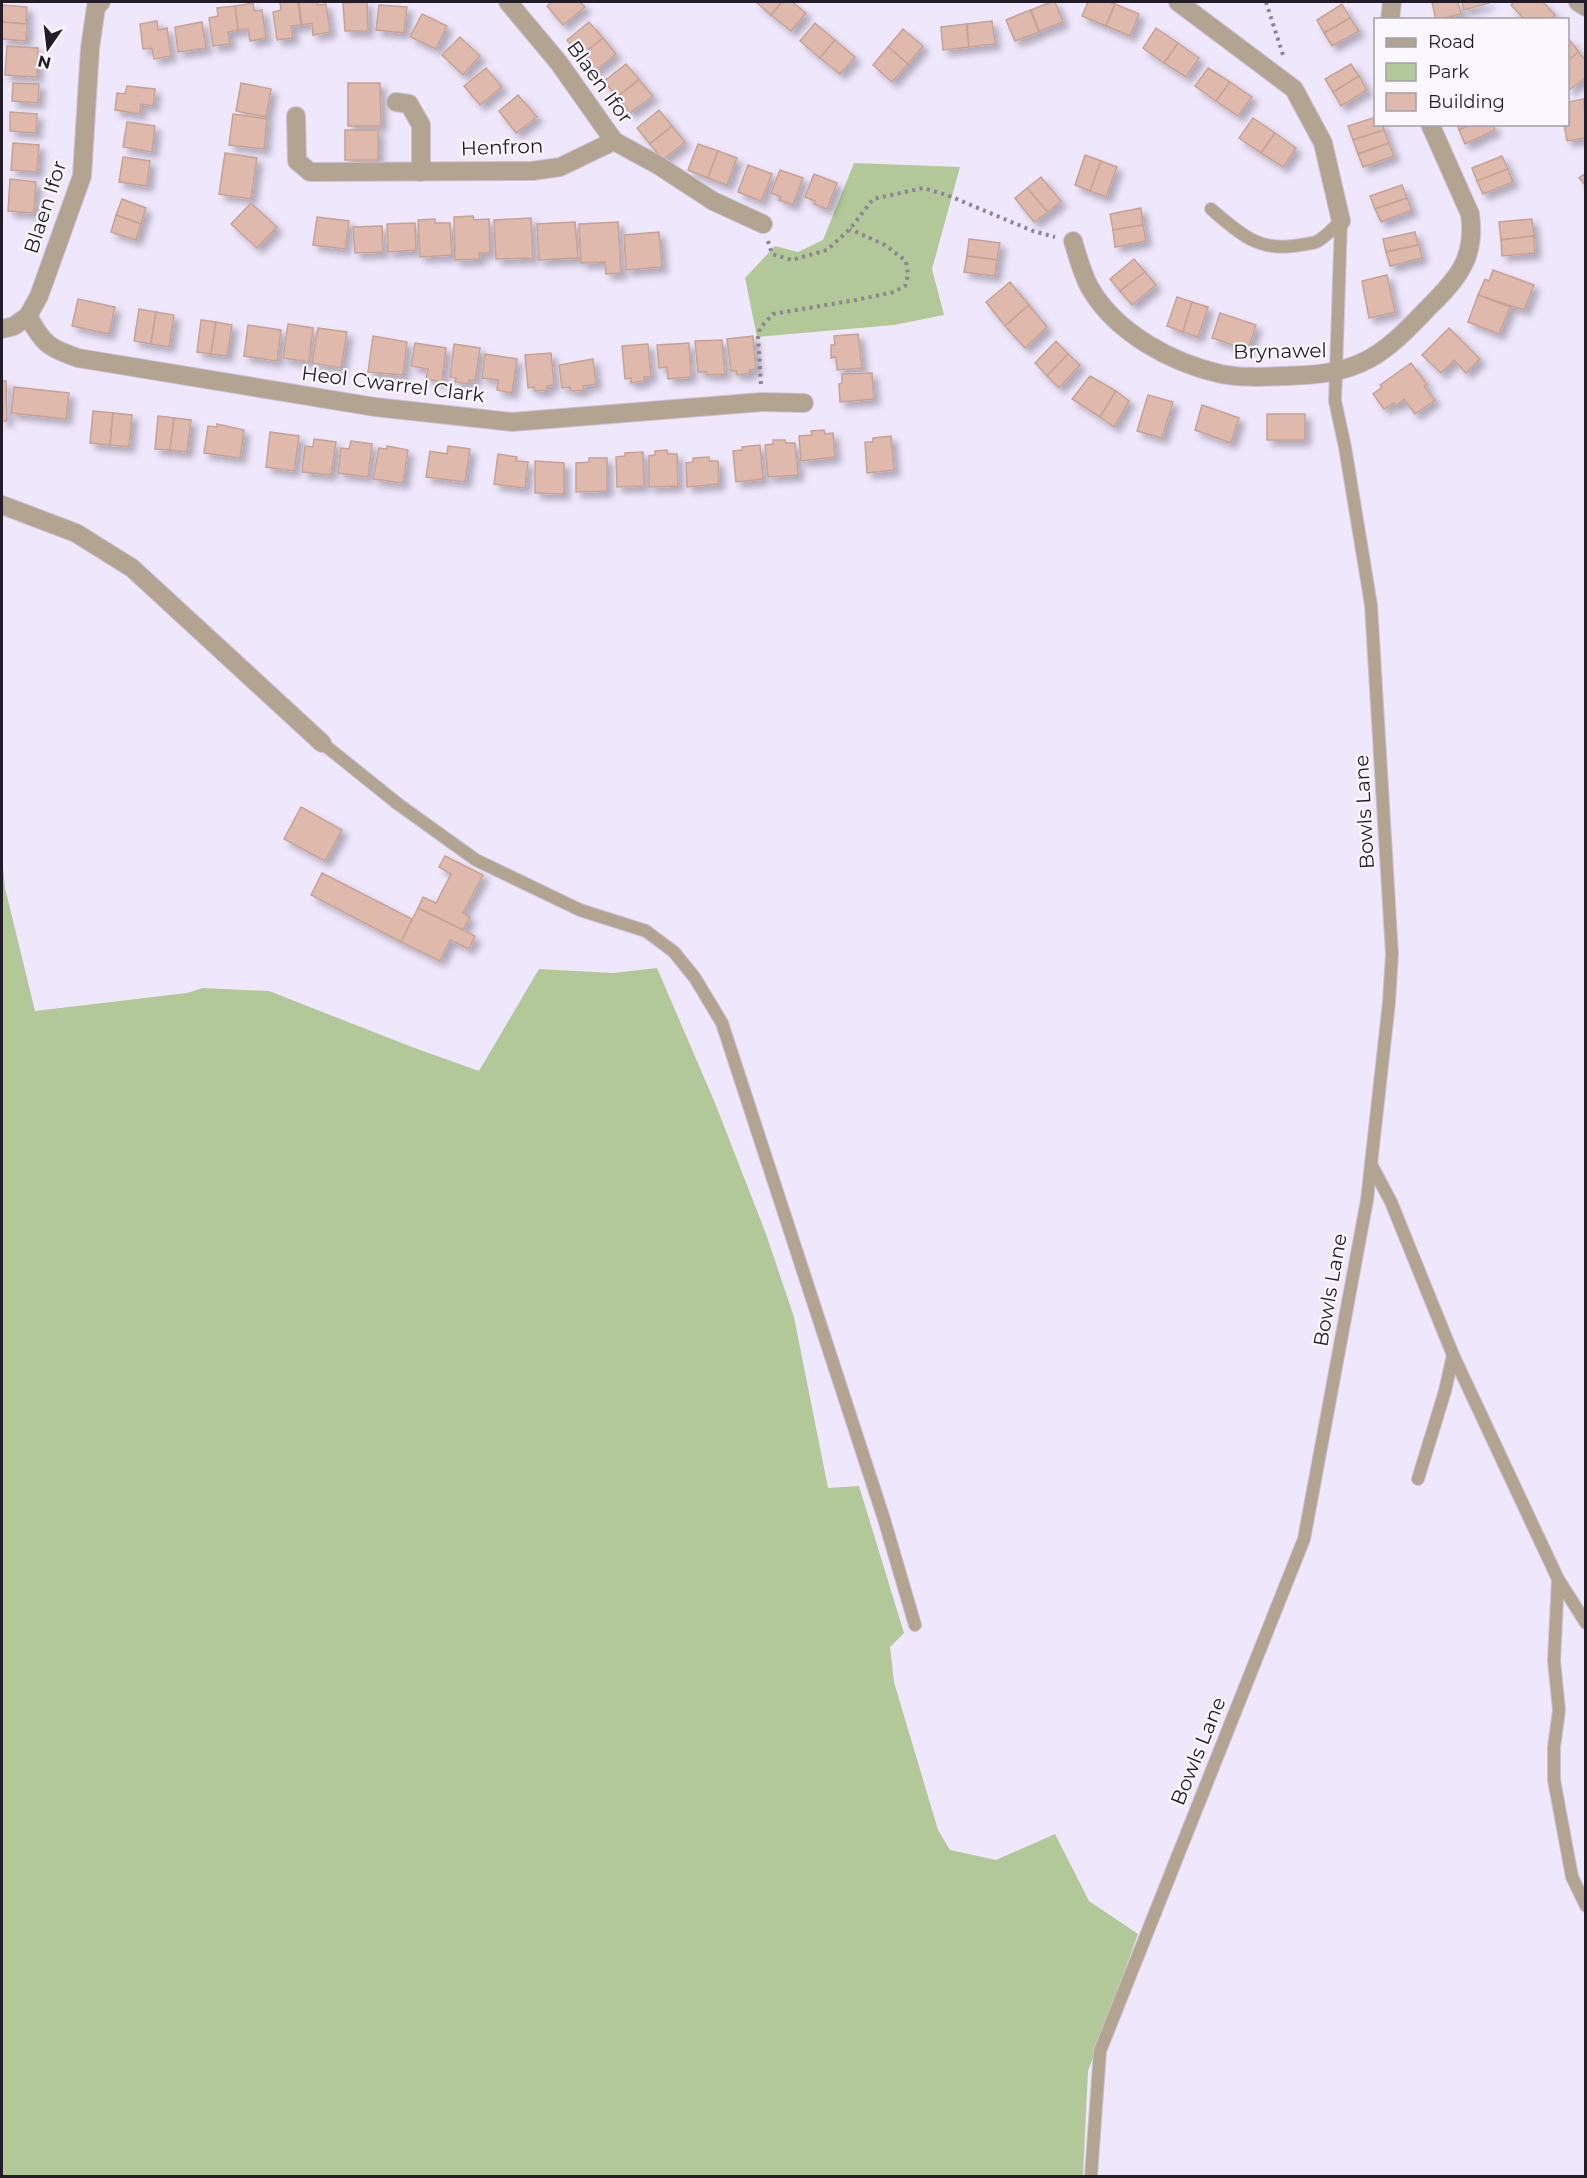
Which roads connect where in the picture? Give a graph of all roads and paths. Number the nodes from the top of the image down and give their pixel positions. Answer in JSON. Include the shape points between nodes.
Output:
{"nodes":[{"id":1,"x":101,"y":2,"type":"edge"},
{"id":2,"x":508,"y":2,"type":"edge"},
{"id":3,"x":1178,"y":2,"type":"edge"},
{"id":4,"x":1266,"y":2,"type":"edge"},
{"id":5,"x":1392,"y":2,"type":"edge"},
{"id":6,"x":1578,"y":2,"type":"edge"},
{"id":7,"x":1586,"y":7,"type":"edge"},
{"id":8,"x":1390,"y":18,"type":"edge"},
{"id":9,"x":1284,"y":56,"type":"dead end"},
{"id":10,"x":396,"y":102,"type":"dead end"},
{"id":11,"x":296,"y":116,"type":"dead end"},
{"id":12,"x":1431,"y":126,"type":"edge"},
{"id":13,"x":614,"y":141,"type":"junction"},
{"id":14,"x":421,"y":172,"type":"junction"},
{"id":15,"x":1211,"y":209,"type":"dead end"},
{"id":16,"x":1341,"y":221,"type":"junction"},
{"id":17,"x":763,"y":224,"type":"joint"},
{"id":18,"x":850,"y":229,"type":"junction"},
{"id":19,"x":1073,"y":241,"type":"joint"},
{"id":20,"x":28,"y":316,"type":"junction"},
{"id":21,"x":2,"y":329,"type":"edge"},
{"id":22,"x":1335,"y":373,"type":"junction"},
{"id":23,"x":762,"y":402,"type":"junction"},
{"id":24,"x":804,"y":403,"type":"dead end"},
{"id":25,"x":2,"y":505,"type":"edge"},
{"id":26,"x":322,"y":743,"type":"joint"},
{"id":27,"x":1371,"y":1164,"type":"junction"},
{"id":28,"x":1453,"y":1355,"type":"junction"},
{"id":29,"x":1418,"y":1479,"type":"dead end"},
{"id":30,"x":1558,"y":1579,"type":"junction"},
{"id":31,"x":1586,"y":1623,"type":"edge"},
{"id":32,"x":915,"y":1624,"type":"dead end"},
{"id":33,"x":1586,"y":1906,"type":"edge"},
{"id":34,"x":1091,"y":2176,"type":"edge"}],
"edges":[{"from":1,"to":20,"type":"street","name":"Blaen Ifor","via":[[96,7],[90,48],[82,176],[39,296]]},
{"from":2,"to":13,"type":"street","name":"Blaen Ifor","via":[[559,63]]},
{"from":3,"to":16,"type":"street","via":[[1294,89],[1323,143]]},
{"from":4,"to":9,"type":"path"},
{"from":5,"to":8,"type":"street"},
{"from":6,"to":7,"type":"street"},
{"from":10,"to":14,"type":"street","via":[[409,104],[421,125]]},
{"from":11,"to":14,"type":"street","name":"Henfron","via":[[297,161],[310,172]]},
{"from":12,"to":22,"type":"street","name":"Brynawel","via":[[1470,214],[1468,256],[1449,287],[1385,350]]},
{"from":13,"to":14,"type":"street","name":"Henfron","via":[[560,167]]},
{"from":13,"to":17,"type":"street","name":"Blaen Ifor","via":[[713,201]]},
{"from":15,"to":16,"type":"lane","via":[[1242,234],[1271,247],[1317,241]]},
{"from":16,"to":22,"type":"lane","name":"Bowls Lane"},
{"from":17,"to":18,"type":"path","via":[[772,254],[792,260],[827,249]]},
{"from":18,"to":19,"type":"path","via":[[873,199],[923,188],[1033,231]]},
{"from":18,"to":23,"type":"path","via":[[885,245],[906,261],[905,286],[894,292],[773,314],[760,328],[758,337]]},
{"from":19,"to":22,"type":"street","name":"Brynawel","via":[[1081,269],[1106,309],[1125,328],[1175,358],[1198,368],[1249,377]]},
{"from":20,"to":21,"type":"street"},
{"from":20,"to":23,"type":"street","name":"Heol Cwarrel Clark","via":[[45,342],[78,358],[375,407],[512,422]]},
{"from":22,"to":27,"type":"lane","name":"Bowls Lane","via":[[1335,401],[1371,605],[1392,954]]},
{"from":23,"to":24,"type":"street","name":"Heol Cwarrel Clark"},
{"from":25,"to":26,"type":"street","via":[[76,533],[132,568]]},
{"from":26,"to":32,"type":"lane","via":[[477,860],[580,910],[646,930],[674,952],[701,987],[722,1023]]},
{"from":27,"to":28,"type":"lane","via":[[1391,1202]]},
{"from":27,"to":34,"type":"lane","name":"Bowls Lane","via":[[1304,1539],[1100,2051]]},
{"from":28,"to":29,"type":"lane"},
{"from":28,"to":30,"type":"lane"},
{"from":30,"to":31,"type":"lane"},
{"from":30,"to":33,"type":"lane","via":[[1554,1661],[1559,1710],[1554,1780],[1572,1877]]}]}
